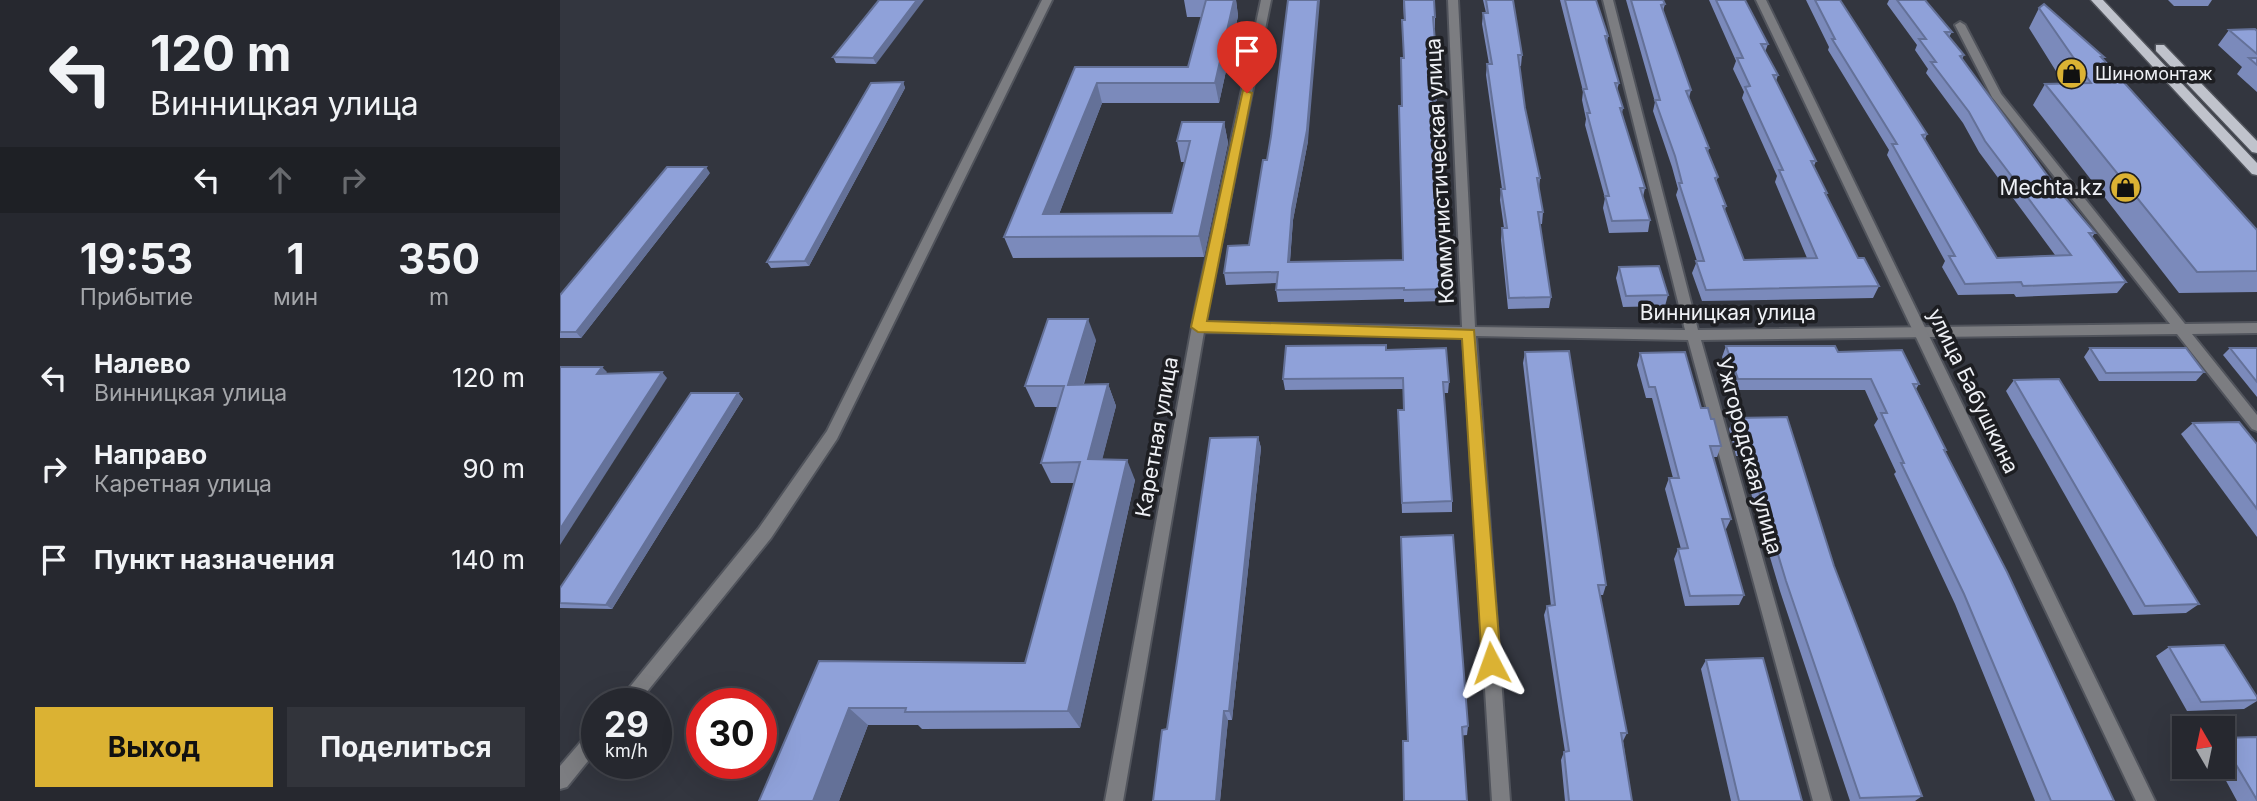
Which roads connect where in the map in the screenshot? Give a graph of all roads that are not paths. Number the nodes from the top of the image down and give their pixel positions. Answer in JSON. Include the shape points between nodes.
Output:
{"nodes":[{"id":1,"x":1047,"y":0,"type":"edge"},
{"id":2,"x":1266,"y":0,"type":"edge"},
{"id":3,"x":1453,"y":0,"type":"edge"},
{"id":4,"x":1608,"y":0,"type":"edge"},
{"id":5,"x":1761,"y":0,"type":"edge"},
{"id":6,"x":2097,"y":0,"type":"edge"},
{"id":7,"x":2113,"y":0,"type":"edge"},
{"id":8,"x":1960,"y":25,"type":"dead end"},
{"id":9,"x":2257,"y":149,"type":"edge"},
{"id":10,"x":2257,"y":171,"type":"edge"},
{"id":11,"x":1198,"y":327,"type":"junction"},
{"id":12,"x":2180,"y":327,"type":"junction"},
{"id":13,"x":2257,"y":328,"type":"edge"},
{"id":14,"x":1469,"y":333,"type":"junction"},
{"id":15,"x":1923,"y":333,"type":"junction"},
{"id":16,"x":1693,"y":335,"type":"junction"},
{"id":17,"x":2257,"y":425,"type":"edge"},
{"id":18,"x":638,"y":688,"type":"edge"},
{"id":19,"x":581,"y":756,"type":"edge"},
{"id":20,"x":560,"y":780,"type":"edge"},
{"id":21,"x":1114,"y":801,"type":"edge"},
{"id":22,"x":1501,"y":801,"type":"edge"},
{"id":23,"x":1822,"y":801,"type":"edge"},
{"id":24,"x":2146,"y":801,"type":"edge"}],
"edges":[{"from":1,"to":18,"type":"street","via":[[832,435],[765,533]]},
{"from":2,"to":11,"type":"street","name":"Каретная улица"},
{"from":3,"to":14,"type":"street","name":"Коммунистическая улица"},
{"from":4,"to":16,"type":"street","name":"Ужгородская улица"},
{"from":5,"to":15,"type":"street","name":"улица Бабушкина"},
{"from":6,"to":10,"type":"main road"},
{"from":7,"to":9,"type":"main road"},
{"from":8,"to":12,"type":"street","via":[[1996,95]]},
{"from":11,"to":14,"type":"street","name":"Винницкая улица"},
{"from":11,"to":21,"type":"street","name":"Каретная улица"},
{"from":12,"to":13,"type":"street","name":"Винницкая улица"},
{"from":12,"to":15,"type":"street","name":"Винницкая улица"},
{"from":12,"to":17,"type":"street"},
{"from":14,"to":16,"type":"street","name":"Винницкая улица"},
{"from":14,"to":22,"type":"street","name":"Коммунистическая улица"},
{"from":15,"to":16,"type":"street","name":"Винницкая улица"},
{"from":15,"to":24,"type":"street","name":"улица Бабушкина"},
{"from":16,"to":23,"type":"street","name":"Ужгородская улица"},
{"from":19,"to":20,"type":"street"}]}
